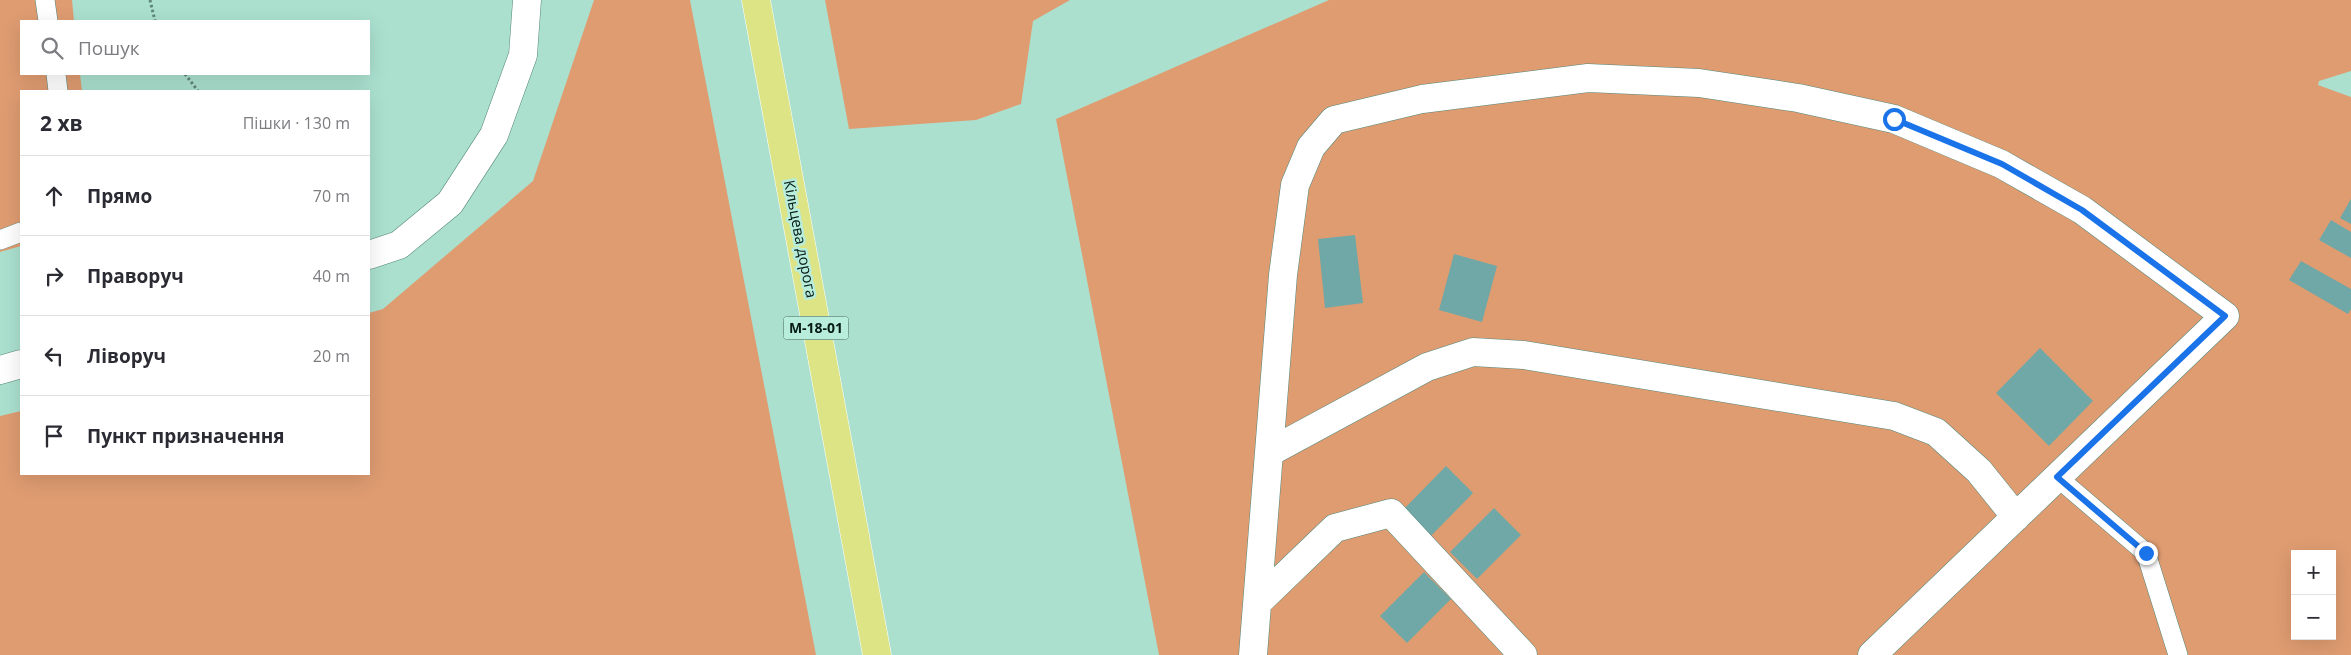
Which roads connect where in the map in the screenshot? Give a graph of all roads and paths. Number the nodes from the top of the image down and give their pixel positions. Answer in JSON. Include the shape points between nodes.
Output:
{"nodes":[{"id":1,"x":45,"y":0,"type":"edge"},
{"id":2,"x":150,"y":0,"type":"edge"},
{"id":3,"x":527,"y":0,"type":"edge"},
{"id":4,"x":756,"y":0,"type":"edge"},
{"id":5,"x":48,"y":20,"type":"edge"},
{"id":6,"x":154,"y":20,"type":"edge"},
{"id":7,"x":56,"y":75,"type":"edge"},
{"id":8,"x":186,"y":75,"type":"edge"},
{"id":9,"x":58,"y":90,"type":"edge"},
{"id":10,"x":197,"y":90,"type":"edge"},
{"id":11,"x":20,"y":232,"type":"edge"},
{"id":12,"x":0,"y":240,"type":"edge"},
{"id":13,"x":370,"y":255,"type":"edge"},
{"id":14,"x":20,"y":364,"type":"edge"},
{"id":15,"x":0,"y":370,"type":"edge"},
{"id":16,"x":1270,"y":452,"type":"junction"},
{"id":17,"x":2057,"y":477,"type":"junction"},
{"id":18,"x":2016,"y":517,"type":"junction"},
{"id":19,"x":1258,"y":602,"type":"junction"},
{"id":20,"x":877,"y":655,"type":"edge"},
{"id":21,"x":1253,"y":655,"type":"edge"},
{"id":22,"x":1523,"y":655,"type":"edge"},
{"id":23,"x":1872,"y":655,"type":"edge"},
{"id":24,"x":2178,"y":655,"type":"edge"}],
"edges":[{"from":1,"to":5,"type":"lane"},
{"from":2,"to":6,"type":"path"},
{"from":3,"to":13,"type":"street","via":[[523,55],[494,134],[450,203],[399,245]]},
{"from":4,"to":20,"type":"highway","name":"Кільцева дорога","number":"М-18-01"},
{"from":7,"to":9,"type":"lane"},
{"from":8,"to":10,"type":"path"},
{"from":11,"to":12,"type":"lane"},
{"from":14,"to":15,"type":"street"},
{"from":16,"to":17,"type":"street","via":[[1285,257],[1295,185],[1310,147],[1334,120],[1422,99],[1588,78],[1699,83],[1798,98],[1894,119],[2002,164],[2082,210],[2225,316]]},
{"from":16,"to":18,"type":"street","via":[[1427,367],[1473,352],[1524,355],[1894,416],[1936,432],[1979,471]]},
{"from":16,"to":19,"type":"street"},
{"from":17,"to":18,"type":"street"},
{"from":17,"to":24,"type":"lane","via":[[2146,553]]},
{"from":18,"to":23,"type":"street"},
{"from":19,"to":21,"type":"street"},
{"from":19,"to":22,"type":"street","via":[[1335,528],[1392,513]]}]}
